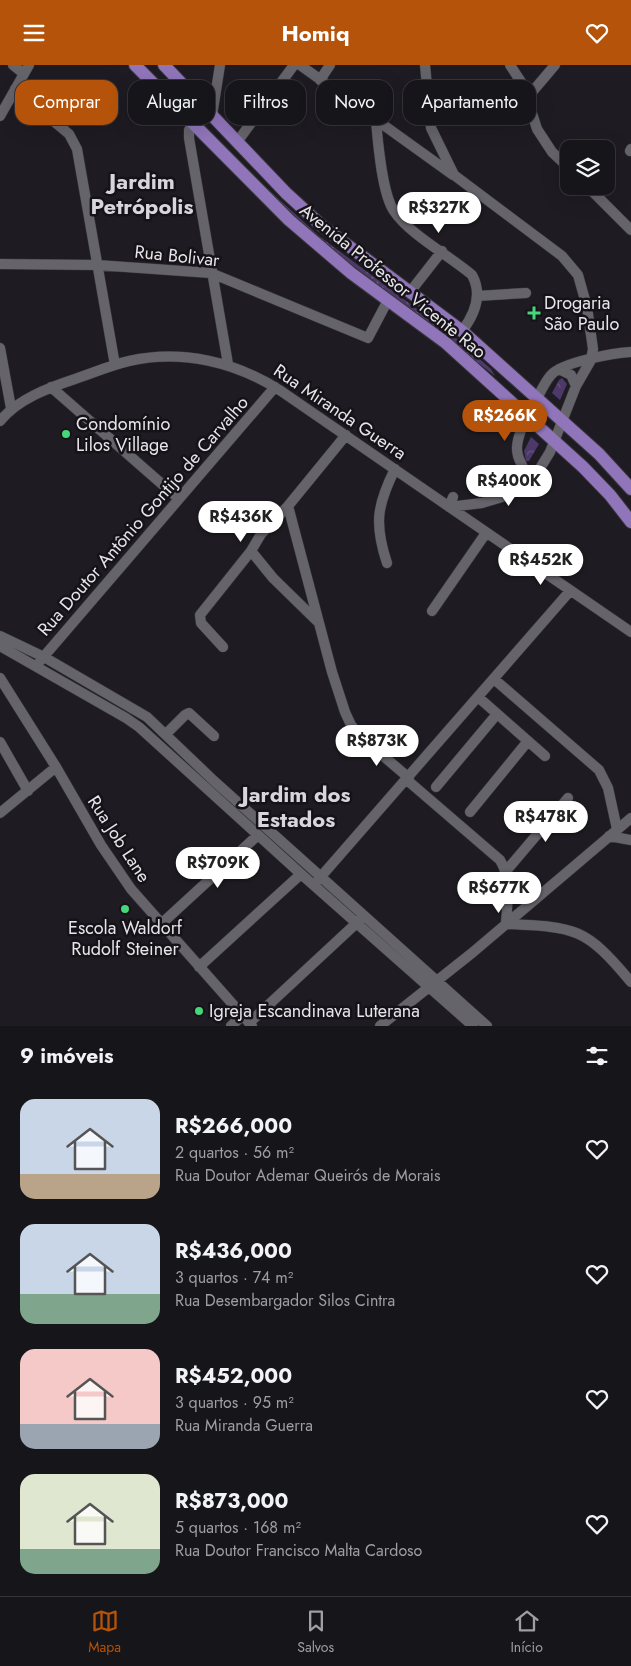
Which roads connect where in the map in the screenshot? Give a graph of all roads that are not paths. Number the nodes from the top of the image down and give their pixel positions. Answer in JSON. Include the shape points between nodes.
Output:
{"nodes":[{"id":1,"x":14,"y":65,"type":"edge"},
{"id":2,"x":136,"y":65,"type":"edge"},
{"id":3,"x":164,"y":65,"type":"edge"},
{"id":4,"x":220,"y":65,"type":"edge"},
{"id":5,"x":294,"y":65,"type":"edge"},
{"id":6,"x":300,"y":65,"type":"edge"},
{"id":7,"x":330,"y":65,"type":"edge"},
{"id":8,"x":510,"y":65,"type":"edge"},
{"id":9,"x":555,"y":65,"type":"edge"},
{"id":10,"x":427,"y":67,"type":"edge"},
{"id":11,"x":26,"y":69,"type":"edge"},
{"id":12,"x":20,"y":80,"type":"edge"},
{"id":13,"x":151,"y":80,"type":"edge"},
{"id":14,"x":178,"y":80,"type":"edge"},
{"id":15,"x":320,"y":80,"type":"joint"},
{"id":16,"x":520,"y":80,"type":"edge"},
{"id":17,"x":536,"y":87,"type":"edge"},
{"id":18,"x":15,"y":89,"type":"edge"},
{"id":19,"x":215,"y":98,"type":"edge"},
{"id":20,"x":0,"y":116,"type":"edge"},
{"id":21,"x":215,"y":120,"type":"edge"},
{"id":22,"x":59,"y":125,"type":"edge"},
{"id":23,"x":193,"y":125,"type":"edge"},
{"id":24,"x":195,"y":125,"type":"edge"},
{"id":25,"x":377,"y":125,"type":"edge"},
{"id":26,"x":382,"y":125,"type":"edge"},
{"id":27,"x":536,"y":125,"type":"edge"},
{"id":28,"x":237,"y":142,"type":"junction"},
{"id":29,"x":560,"y":160,"type":"edge"},
{"id":30,"x":454,"y":175,"type":"junction"},
{"id":31,"x":596,"y":195,"type":"edge"},
{"id":32,"x":631,"y":230,"type":"edge"},
{"id":33,"x":442,"y":251,"type":"junction"},
{"id":34,"x":0,"y":264,"type":"edge"},
{"id":35,"x":97,"y":265,"type":"junction"},
{"id":36,"x":211,"y":273,"type":"junction"},
{"id":37,"x":410,"y":292,"type":"junction"},
{"id":38,"x":526,"y":293,"type":"dead end"},
{"id":39,"x":478,"y":296,"type":"junction"},
{"id":40,"x":388,"y":301,"type":"junction"},
{"id":41,"x":462,"y":331,"type":"junction"},
{"id":42,"x":0,"y":348,"type":"edge"},
{"id":43,"x":631,"y":352,"type":"edge"},
{"id":44,"x":609,"y":355,"type":"junction"},
{"id":45,"x":591,"y":360,"type":"junction"},
{"id":46,"x":228,"y":364,"type":"junction"},
{"id":47,"x":115,"y":365,"type":"junction"},
{"id":48,"x":559,"y":369,"type":"junction"},
{"id":49,"x":584,"y":373,"type":"junction"},
{"id":50,"x":576,"y":386,"type":"junction"},
{"id":51,"x":51,"y":387,"type":"junction"},
{"id":52,"x":275,"y":387,"type":"junction"},
{"id":53,"x":538,"y":399,"type":"junction"},
{"id":54,"x":11,"y":408,"type":"junction"},
{"id":55,"x":528,"y":417,"type":"junction"},
{"id":56,"x":0,"y":421,"type":"edge"},
{"id":57,"x":563,"y":421,"type":"junction"},
{"id":58,"x":346,"y":435,"type":"junction"},
{"id":59,"x":555,"y":440,"type":"junction"},
{"id":60,"x":524,"y":465,"type":"junction"},
{"id":61,"x":395,"y":469,"type":"junction"},
{"id":62,"x":540,"y":469,"type":"junction"},
{"id":63,"x":631,"y":489,"type":"edge"},
{"id":64,"x":517,"y":490,"type":"junction"},
{"id":65,"x":180,"y":499,"type":"junction"},
{"id":66,"x":451,"y":502,"type":"junction"},
{"id":67,"x":466,"y":502,"type":"junction"},
{"id":68,"x":288,"y":507,"type":"junction"},
{"id":69,"x":466,"y":519,"type":"junction"},
{"id":70,"x":631,"y":522,"type":"edge"},
{"id":71,"x":486,"y":533,"type":"junction"},
{"id":72,"x":251,"y":551,"type":"junction"},
{"id":73,"x":387,"y":563,"type":"dead end"},
{"id":74,"x":570,"y":591,"type":"junction"},
{"id":75,"x":432,"y":611,"type":"dead end"},
{"id":76,"x":318,"y":621,"type":"junction"},
{"id":77,"x":631,"y":632,"type":"edge"},
{"id":78,"x":0,"y":636,"type":"edge"},
{"id":79,"x":0,"y":646,"type":"edge"},
{"id":80,"x":223,"y":647,"type":"dead end"},
{"id":81,"x":44,"y":657,"type":"junction"},
{"id":82,"x":36,"y":665,"type":"junction"},
{"id":83,"x":0,"y":678,"type":"edge"},
{"id":84,"x":494,"y":679,"type":"junction"},
{"id":85,"x":478,"y":697,"type":"junction"},
{"id":86,"x":497,"y":714,"type":"junction"},
{"id":87,"x":166,"y":734,"type":"junction"},
{"id":88,"x":214,"y":736,"type":"dead end"},
{"id":89,"x":528,"y":741,"type":"junction"},
{"id":90,"x":0,"y":742,"type":"edge"},
{"id":91,"x":546,"y":756,"type":"dead end"},
{"id":92,"x":56,"y":767,"type":"junction"},
{"id":93,"x":408,"y":779,"type":"junction"},
{"id":94,"x":209,"y":783,"type":"junction"},
{"id":95,"x":436,"y":787,"type":"dead end"},
{"id":96,"x":28,"y":791,"type":"junction"},
{"id":97,"x":568,"y":798,"type":"dead end"},
{"id":98,"x":470,"y":812,"type":"dead end"},
{"id":99,"x":0,"y":813,"type":"edge"},
{"id":100,"x":631,"y":817,"type":"edge"},
{"id":101,"x":617,"y":829,"type":"junction"},
{"id":102,"x":258,"y":835,"type":"junction"},
{"id":103,"x":609,"y":837,"type":"junction"},
{"id":104,"x":631,"y":840,"type":"edge"},
{"id":105,"x":506,"y":871,"type":"junction"},
{"id":106,"x":301,"y":875,"type":"junction"},
{"id":107,"x":322,"y":876,"type":"junction"},
{"id":108,"x":314,"y":885,"type":"junction"},
{"id":109,"x":365,"y":916,"type":"junction"},
{"id":110,"x":357,"y":923,"type":"junction"},
{"id":111,"x":506,"y":924,"type":"junction"},
{"id":112,"x":160,"y":925,"type":"junction"},
{"id":113,"x":199,"y":967,"type":"junction"},
{"id":114,"x":432,"y":983,"type":"junction"},
{"id":115,"x":631,"y":983,"type":"edge"},
{"id":116,"x":248,"y":1022,"type":"edge"},
{"id":117,"x":231,"y":1026,"type":"edge"},
{"id":118,"x":380,"y":1026,"type":"edge"},
{"id":119,"x":473,"y":1026,"type":"edge"},
{"id":120,"x":487,"y":1026,"type":"edge"}],
"edges":[{"from":1,"to":11,"type":"street"},
{"from":2,"to":13,"type":"main road","name":"Avenida Professor Vicente Rao"},
{"from":3,"to":14,"type":"main road","name":"Avenida Professor Vicente Rao"},
{"from":4,"to":19,"type":"street"},
{"from":5,"to":28,"type":"street"},
{"from":6,"to":15,"type":"street"},
{"from":7,"to":15,"type":"street"},
{"from":8,"to":16,"type":"street"},
{"from":9,"to":17,"type":"street"},
{"from":10,"to":30,"type":"street","via":[[431,128]]},
{"from":11,"to":12,"type":"street"},
{"from":18,"to":20,"type":"street"},
{"from":21,"to":28,"type":"main road","name":"Avenida Professor Vicente Rao"},
{"from":22,"to":35,"type":"street","via":[[74,140]]},
{"from":23,"to":36,"type":"street","via":[[189,130],[189,139]]},
{"from":24,"to":40,"type":"main road","name":"Avenida Professor Vicente Rao","via":[[308,238]]},
{"from":25,"to":33,"type":"street","via":[[388,202],[399,218]]},
{"from":26,"to":30,"type":"street"},
{"from":27,"to":29,"type":"street"},
{"from":28,"to":37,"type":"main road","name":"Avenida Professor Vicente Rao","via":[[322,226]]},
{"from":30,"to":45,"type":"street","via":[[562,256],[578,275],[589,322],[593,349]]},
{"from":31,"to":32,"type":"street"},
{"from":33,"to":37,"type":"street"},
{"from":33,"to":39,"type":"street","via":[[472,275]]},
{"from":34,"to":35,"type":"street","name":"Rua Bolivar"},
{"from":35,"to":36,"type":"street","name":"Rua Bolivar"},
{"from":35,"to":47,"type":"street"},
{"from":36,"to":40,"type":"street","name":"Rua Bolivar","via":[[368,338]]},
{"from":36,"to":46,"type":"street"},
{"from":37,"to":41,"type":"main road","name":"Avenida Professor Vicente Rao"},
{"from":38,"to":39,"type":"street"},
{"from":39,"to":41,"type":"street","via":[[474,314]]},
{"from":40,"to":55,"type":"main road","name":"Avenida Professor Vicente Rao","via":[[446,343]]},
{"from":41,"to":53,"type":"main road","name":"Avenida Professor Vicente Rao"},
{"from":42,"to":54,"type":"street"},
{"from":43,"to":44,"type":"street"},
{"from":44,"to":45,"type":"street"},
{"from":44,"to":49,"type":"street"},
{"from":45,"to":48,"type":"street"},
{"from":45,"to":49,"type":"street"},
{"from":46,"to":47,"type":"street","name":"Rua Miranda Guerra","via":[[159,357]]},
{"from":46,"to":52,"type":"street","name":"Rua Miranda Guerra"},
{"from":47,"to":51,"type":"street","name":"Rua Miranda Guerra"},
{"from":48,"to":50,"type":"street","via":[[571,375]]},
{"from":48,"to":53,"type":"street","via":[[549,377]]},
{"from":49,"to":50,"type":"street"},
{"from":50,"to":57,"type":"street"},
{"from":51,"to":54,"type":"street","name":"Rua Miranda Guerra"},
{"from":51,"to":65,"type":"street"},
{"from":52,"to":58,"type":"street","name":"Rua Miranda Guerra"},
{"from":52,"to":65,"type":"street","name":"Rua Doutor Antônio Gontijo de Carvalho"},
{"from":53,"to":55,"type":"street"},
{"from":53,"to":57,"type":"main road","name":"Avenida Professor Vicente Rao"},
{"from":54,"to":56,"type":"street","name":"Rua Miranda Guerra"},
{"from":55,"to":59,"type":"main road","name":"Avenida Professor Vicente Rao"},
{"from":55,"to":60,"type":"street","via":[[517,447]]},
{"from":57,"to":59,"type":"street"},
{"from":57,"to":63,"type":"main road","name":"Avenida Professor Vicente Rao"},
{"from":58,"to":61,"type":"street","name":"Rua Miranda Guerra"},
{"from":58,"to":68,"type":"street"},
{"from":59,"to":62,"type":"street"},
{"from":59,"to":70,"type":"main road","name":"Avenida Professor Vicente Rao","via":[[610,495]]},
{"from":60,"to":62,"type":"street"},
{"from":60,"to":64,"type":"street","via":[[524,478]]},
{"from":61,"to":66,"type":"street","name":"Rua Miranda Guerra"},
{"from":61,"to":73,"type":"street","via":[[384,490],[378,515],[379,534]]},
{"from":62,"to":64,"type":"street"},
{"from":64,"to":67,"type":"street","via":[[491,500]]},
{"from":65,"to":81,"type":"street","name":"Rua Doutor Antônio Gontijo de Carvalho"},
{"from":66,"to":67,"type":"street"},
{"from":66,"to":69,"type":"street"},
{"from":67,"to":69,"type":"street"},
{"from":68,"to":72,"type":"street","via":[[266,529]]},
{"from":68,"to":76,"type":"street"},
{"from":69,"to":71,"type":"street"},
{"from":71,"to":74,"type":"street"},
{"from":71,"to":75,"type":"street"},
{"from":72,"to":76,"type":"street","via":[[273,578]]},
{"from":72,"to":80,"type":"street","via":[[200,615],[201,623]]},
{"from":74,"to":77,"type":"street"},
{"from":74,"to":84,"type":"street"},
{"from":76,"to":93,"type":"street","via":[[351,725]]},
{"from":78,"to":81,"type":"street"},
{"from":79,"to":82,"type":"street"},
{"from":81,"to":82,"type":"street","name":"Rua Doutor Antônio Gontijo de Carvalho"},
{"from":81,"to":87,"type":"street","via":[[133,707]]},
{"from":82,"to":94,"type":"street","via":[[126,718]]},
{"from":83,"to":92,"type":"street","name":"Rua Job Lane"},
{"from":84,"to":85,"type":"street"},
{"from":84,"to":101,"type":"street","via":[[599,770],[608,788]]},
{"from":85,"to":86,"type":"street"},
{"from":85,"to":93,"type":"street"},
{"from":86,"to":89,"type":"street"},
{"from":86,"to":95,"type":"street"},
{"from":87,"to":88,"type":"street","via":[[189,713]]},
{"from":87,"to":94,"type":"street"},
{"from":89,"to":91,"type":"street"},
{"from":89,"to":98,"type":"street"},
{"from":90,"to":96,"type":"street"},
{"from":92,"to":96,"type":"street"},
{"from":92,"to":112,"type":"street","name":"Rua Job Lane","via":[[113,864]]},
{"from":93,"to":105,"type":"street","via":[[489,848]]},
{"from":93,"to":107,"type":"street"},
{"from":94,"to":102,"type":"street"},
{"from":94,"to":107,"type":"street"},
{"from":96,"to":99,"type":"street"},
{"from":97,"to":105,"type":"street"},
{"from":100,"to":101,"type":"street"},
{"from":101,"to":103,"type":"street"},
{"from":102,"to":106,"type":"street"},
{"from":102,"to":112,"type":"street"},
{"from":103,"to":104,"type":"street"},
{"from":103,"to":111,"type":"street"},
{"from":105,"to":111,"type":"street"},
{"from":106,"to":108,"type":"street"},
{"from":106,"to":113,"type":"street"},
{"from":107,"to":108,"type":"street"},
{"from":107,"to":109,"type":"street"},
{"from":108,"to":110,"type":"street"},
{"from":109,"to":110,"type":"street"},
{"from":109,"to":114,"type":"street"},
{"from":110,"to":114,"type":"street"},
{"from":110,"to":116,"type":"street"},
{"from":111,"to":114,"type":"street"},
{"from":111,"to":115,"type":"street","via":[[550,926],[574,931],[599,947]]},
{"from":112,"to":113,"type":"street","name":"Rua Job Lane"},
{"from":113,"to":116,"type":"street","name":"Rua Job Lane"},
{"from":114,"to":118,"type":"street"},
{"from":114,"to":119,"type":"street"},
{"from":114,"to":120,"type":"street"},
{"from":116,"to":117,"type":"street"}]}
